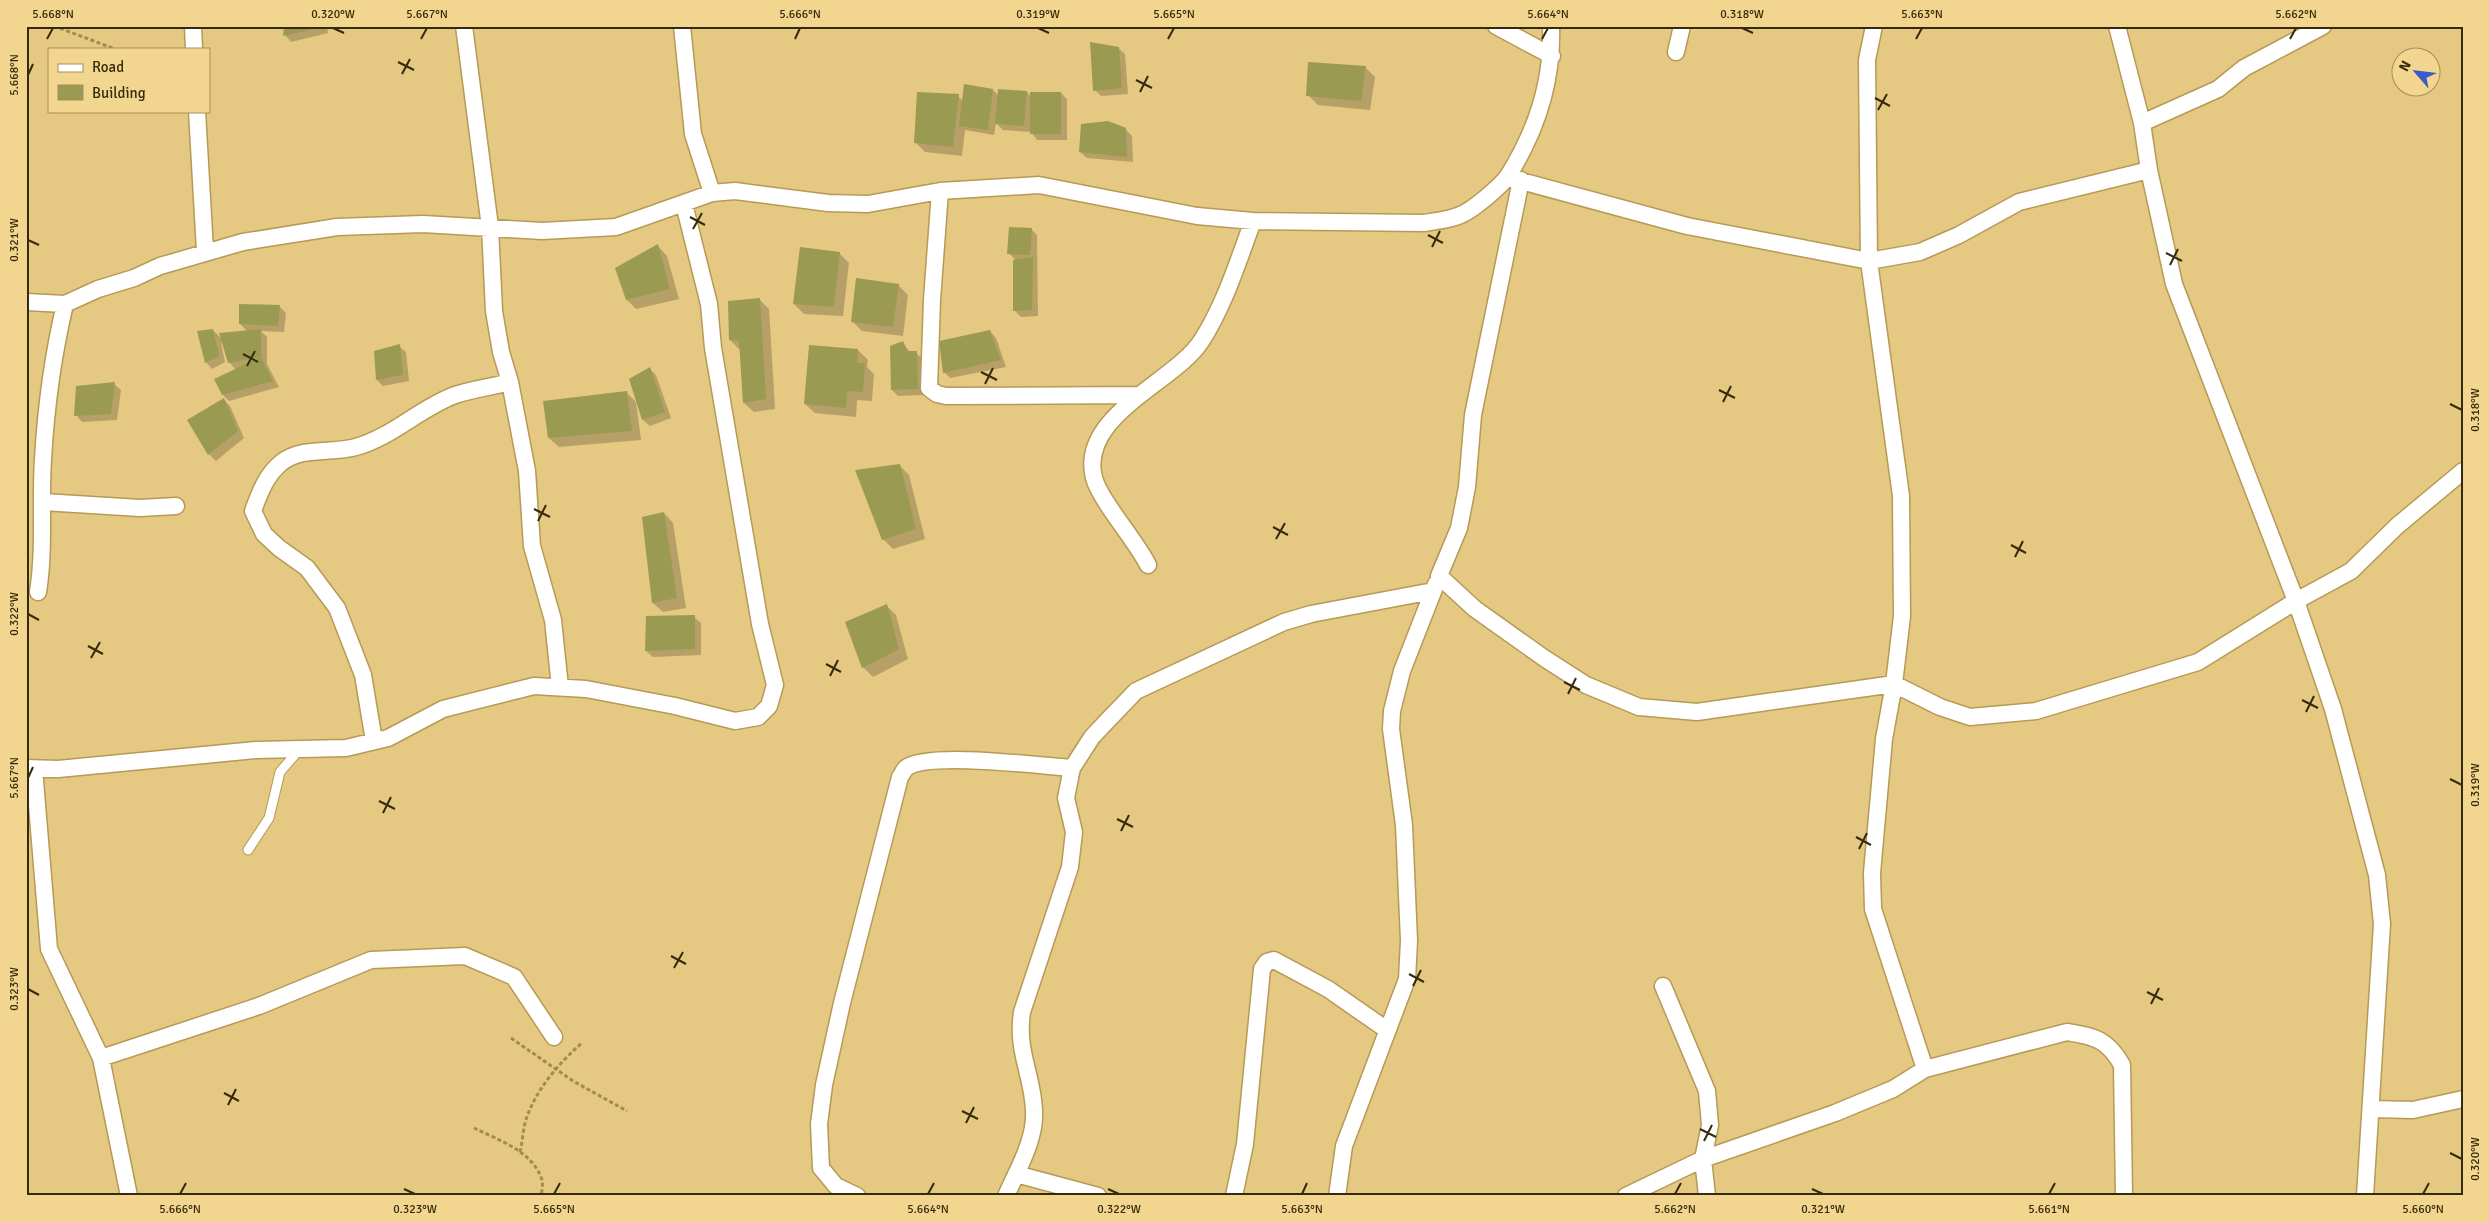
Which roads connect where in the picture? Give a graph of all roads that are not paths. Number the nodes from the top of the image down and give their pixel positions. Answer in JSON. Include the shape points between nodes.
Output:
{"nodes":[{"id":1,"x":193,"y":26,"type":"edge"},
{"id":2,"x":464,"y":26,"type":"edge"},
{"id":3,"x":682,"y":26,"type":"edge"},
{"id":4,"x":1496,"y":26,"type":"edge"},
{"id":5,"x":1551,"y":26,"type":"edge"},
{"id":6,"x":1682,"y":26,"type":"edge"},
{"id":7,"x":1874,"y":26,"type":"edge"},
{"id":8,"x":2117,"y":26,"type":"edge"},
{"id":9,"x":2323,"y":26,"type":"edge"},
{"id":10,"x":194,"y":48,"type":"edge"},
{"id":11,"x":1676,"y":52,"type":"dead end"},
{"id":12,"x":1552,"y":56,"type":"junction"},
{"id":13,"x":197,"y":112,"type":"edge"},
{"id":14,"x":2142,"y":123,"type":"junction"},
{"id":15,"x":2149,"y":170,"type":"junction"},
{"id":16,"x":1514,"y":179,"type":"junction"},
{"id":17,"x":940,"y":191,"type":"junction"},
{"id":18,"x":712,"y":193,"type":"junction"},
{"id":19,"x":684,"y":204,"type":"junction"},
{"id":20,"x":1253,"y":221,"type":"junction"},
{"id":21,"x":490,"y":226,"type":"junction"},
{"id":22,"x":205,"y":251,"type":"junction"},
{"id":23,"x":1869,"y":261,"type":"junction"},
{"id":24,"x":26,"y":302,"type":"edge"},
{"id":25,"x":65,"y":304,"type":"junction"},
{"id":26,"x":510,"y":382,"type":"junction"},
{"id":27,"x":1139,"y":395,"type":"junction"},
{"id":28,"x":2463,"y":471,"type":"edge"},
{"id":29,"x":43,"y":502,"type":"junction"},
{"id":30,"x":176,"y":506,"type":"dead end"},
{"id":31,"x":1148,"y":565,"type":"dead end"},
{"id":32,"x":1436,"y":584,"type":"junction"},
{"id":33,"x":38,"y":592,"type":"dead end"},
{"id":34,"x":2296,"y":601,"type":"junction"},
{"id":35,"x":1894,"y":684,"type":"junction"},
{"id":36,"x":560,"y":687,"type":"junction"},
{"id":37,"x":374,"y":741,"type":"junction"},
{"id":38,"x":298,"y":750,"type":"junction"},
{"id":39,"x":1072,"y":768,"type":"junction"},
{"id":40,"x":30,"y":769,"type":"edge"},
{"id":41,"x":248,"y":850,"type":"dead end"},
{"id":42,"x":1663,"y":986,"type":"dead end"},
{"id":43,"x":1387,"y":1030,"type":"junction"},
{"id":44,"x":554,"y":1037,"type":"dead end"},
{"id":45,"x":101,"y":1058,"type":"junction"},
{"id":46,"x":1925,"y":1069,"type":"junction"},
{"id":47,"x":2463,"y":1100,"type":"edge"},
{"id":48,"x":2372,"y":1109,"type":"junction"},
{"id":49,"x":1703,"y":1159,"type":"junction"},
{"id":50,"x":1016,"y":1174,"type":"junction"},
{"id":51,"x":129,"y":1196,"type":"edge"},
{"id":52,"x":857,"y":1196,"type":"edge"},
{"id":53,"x":1006,"y":1196,"type":"edge"},
{"id":54,"x":1098,"y":1196,"type":"edge"},
{"id":55,"x":1234,"y":1196,"type":"edge"},
{"id":56,"x":1337,"y":1196,"type":"edge"},
{"id":57,"x":1626,"y":1196,"type":"edge"},
{"id":58,"x":1707,"y":1196,"type":"edge"},
{"id":59,"x":2124,"y":1196,"type":"edge"},
{"id":60,"x":2365,"y":1196,"type":"edge"}],
"edges":[{"from":1,"to":10,"type":"street"},
{"from":2,"to":21,"type":"street"},
{"from":3,"to":18,"type":"street","via":[[693,134]]},
{"from":4,"to":12,"type":"street"},
{"from":5,"to":12,"type":"street"},
{"from":6,"to":11,"type":"street"},
{"from":7,"to":23,"type":"street","via":[[1867,60]]},
{"from":8,"to":14,"type":"street"},
{"from":9,"to":14,"type":"street","via":[[2244,68],[2218,89]]},
{"from":12,"to":16,"type":"street","via":[[1545,96]]},
{"from":13,"to":22,"type":"street"},
{"from":14,"to":15,"type":"street"},
{"from":15,"to":23,"type":"street","via":[[2019,202],[1920,252]]},
{"from":15,"to":34,"type":"street","via":[[2174,284]]},
{"from":16,"to":20,"type":"street","via":[[1467,212],[1445,220],[1424,223]]},
{"from":16,"to":23,"type":"street","via":[[1688,226]]},
{"from":16,"to":32,"type":"street","via":[[1473,416],[1459,528]]},
{"from":17,"to":18,"type":"street","via":[[868,204],[828,203],[735,191]]},
{"from":17,"to":20,"type":"street","via":[[1040,186],[1197,216]]},
{"from":17,"to":27,"type":"street","via":[[929,388],[946,396]]},
{"from":18,"to":19,"type":"street"},
{"from":19,"to":21,"type":"street","via":[[616,227],[542,231]]},
{"from":19,"to":36,"type":"street","via":[[709,304],[713,348],[760,624],[776,685],[769,706],[758,717],[735,721],[606,692]]},
{"from":20,"to":27,"type":"street","via":[[1220,307],[1202,342],[1184,361]]},
{"from":21,"to":22,"type":"street","via":[[337,227]]},
{"from":21,"to":26,"type":"street","via":[[494,311]]},
{"from":22,"to":25,"type":"street"},
{"from":23,"to":35,"type":"street","via":[[1901,496],[1902,616]]},
{"from":24,"to":25,"type":"street"},
{"from":25,"to":29,"type":"street","via":[[53,360],[43,460]]},
{"from":26,"to":36,"type":"street","via":[[527,471],[532,546],[554,620]]},
{"from":26,"to":37,"type":"street","via":[[455,395],[356,448],[312,451],[283,461],[263,486],[253,511],[264,534],[307,568],[337,608],[362,675]]},
{"from":27,"to":31,"type":"street","via":[[1115,416],[1100,437],[1093,467],[1094,478],[1104,496]]},
{"from":28,"to":34,"type":"street","via":[[2403,521],[2351,571]]},
{"from":29,"to":30,"type":"street","via":[[140,508]]},
{"from":29,"to":33,"type":"street","via":[[42,566]]},
{"from":32,"to":35,"type":"street","via":[[1586,685],[1639,707],[1697,712]]},
{"from":32,"to":39,"type":"street","via":[[1284,622],[1136,691],[1092,737]]},
{"from":32,"to":43,"type":"street","via":[[1402,671],[1392,711],[1391,729],[1404,825],[1409,941],[1407,979]]},
{"from":34,"to":35,"type":"street","via":[[2198,662],[2036,711],[1970,717],[1940,707]]},
{"from":34,"to":48,"type":"street","via":[[2333,709],[2377,875],[2382,924]]},
{"from":35,"to":46,"type":"street","via":[[1884,739],[1872,873],[1873,908]]},
{"from":36,"to":37,"type":"street","via":[[534,686],[443,709],[388,738]]},
{"from":37,"to":38,"type":"street","via":[[346,748]]},
{"from":38,"to":40,"type":"street","via":[[256,750]]},
{"from":38,"to":41,"type":"lane","via":[[280,772],[269,818]]},
{"from":39,"to":50,"type":"street","via":[[1066,798],[1074,832],[1070,867],[1022,1012],[1022,1058],[1034,1113],[1030,1139]]},
{"from":39,"to":52,"type":"street","via":[[956,759],[915,764],[906,768],[900,777],[842,1003],[819,1124],[821,1168],[836,1186]]},
{"from":40,"to":45,"type":"street","via":[[50,949]]},
{"from":42,"to":49,"type":"street","via":[[1707,1090],[1710,1125]]},
{"from":43,"to":55,"type":"street","via":[[1328,989],[1274,960],[1266,962],[1262,969],[1245,1144]]},
{"from":43,"to":56,"type":"street","via":[[1344,1146]]},
{"from":44,"to":45,"type":"street","via":[[514,977],[465,956],[371,960],[259,1006]]},
{"from":45,"to":51,"type":"street"},
{"from":46,"to":49,"type":"street","via":[[1893,1089],[1835,1113]]},
{"from":46,"to":59,"type":"street","via":[[2067,1032],[2106,1043],[2122,1064]]},
{"from":47,"to":48,"type":"street","via":[[2413,1110]]},
{"from":48,"to":60,"type":"street"},
{"from":49,"to":57,"type":"street"},
{"from":49,"to":58,"type":"street"},
{"from":50,"to":53,"type":"street"},
{"from":50,"to":54,"type":"street"}]}
